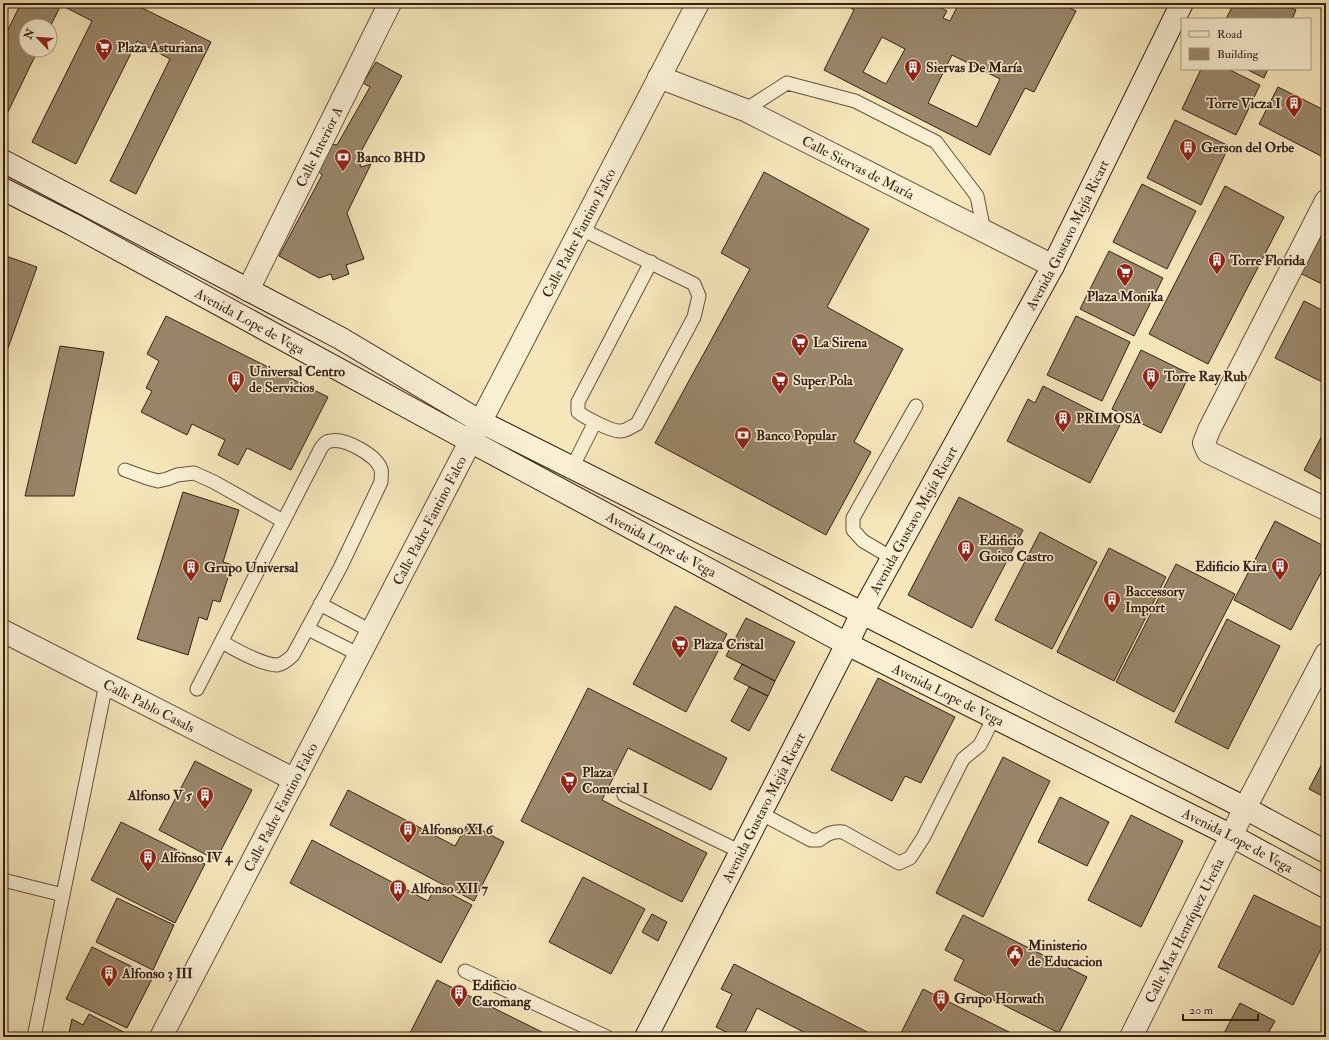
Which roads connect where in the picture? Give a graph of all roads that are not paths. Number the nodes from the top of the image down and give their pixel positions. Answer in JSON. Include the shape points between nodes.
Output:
{"nodes":[{"id":1,"x":390,"y":3,"type":"edge"},
{"id":2,"x":698,"y":3,"type":"edge"},
{"id":3,"x":1182,"y":3,"type":"edge"},
{"id":4,"x":659,"y":77,"type":"junction"},
{"id":5,"x":745,"y":110,"type":"junction"},
{"id":6,"x":3,"y":161,"type":"edge"},
{"id":7,"x":3,"y":189,"type":"edge"},
{"id":8,"x":1326,"y":201,"type":"edge"},
{"id":9,"x":581,"y":229,"type":"junction"},
{"id":10,"x":984,"y":231,"type":"junction"},
{"id":11,"x":651,"y":262,"type":"junction"},
{"id":12,"x":1053,"y":266,"type":"junction"},
{"id":13,"x":248,"y":290,"type":"junction"},
{"id":14,"x":916,"y":406,"type":"dead end"},
{"id":15,"x":481,"y":422,"type":"junction"},
{"id":16,"x":595,"y":422,"type":"junction"},
{"id":17,"x":470,"y":441,"type":"junction"},
{"id":18,"x":572,"y":468,"type":"junction"},
{"id":19,"x":125,"y":470,"type":"dead end"},
{"id":20,"x":1326,"y":509,"type":"edge"},
{"id":21,"x":284,"y":521,"type":"junction"},
{"id":22,"x":892,"y":558,"type":"junction"},
{"id":23,"x":320,"y":604,"type":"junction"},
{"id":24,"x":862,"y":613,"type":"junction"},
{"id":25,"x":308,"y":629,"type":"junction"},
{"id":26,"x":3,"y":631,"type":"edge"},
{"id":27,"x":371,"y":631,"type":"junction"},
{"id":28,"x":222,"y":642,"type":"junction"},
{"id":29,"x":847,"y":644,"type":"junction"},
{"id":30,"x":1326,"y":654,"type":"edge"},
{"id":31,"x":360,"y":655,"type":"junction"},
{"id":32,"x":106,"y":684,"type":"junction"},
{"id":33,"x":198,"y":690,"type":"dead end"},
{"id":34,"x":994,"y":717,"type":"junction"},
{"id":35,"x":295,"y":780,"type":"junction"},
{"id":36,"x":624,"y":795,"type":"dead end"},
{"id":37,"x":1245,"y":808,"type":"junction"},
{"id":38,"x":760,"y":814,"type":"junction"},
{"id":39,"x":1232,"y":836,"type":"junction"},
{"id":40,"x":741,"y":852,"type":"junction"},
{"id":41,"x":1326,"y":852,"type":"edge"},
{"id":42,"x":3,"y":880,"type":"edge"},
{"id":43,"x":1326,"y":887,"type":"edge"},
{"id":44,"x":63,"y":895,"type":"junction"},
{"id":45,"x":465,"y":971,"type":"dead end"},
{"id":46,"x":34,"y":1037,"type":"edge"},
{"id":47,"x":161,"y":1037,"type":"edge"},
{"id":48,"x":608,"y":1037,"type":"edge"},
{"id":49,"x":646,"y":1037,"type":"edge"},
{"id":50,"x":1131,"y":1037,"type":"edge"}],
"edges":[{"from":1,"to":13,"type":"street","name":"Calle Interior A"},
{"from":2,"to":4,"type":"street","name":"Calle Padre Fantino Falco"},
{"from":3,"to":12,"type":"street","name":"Avenida Gustavo Mejía Ricart"},
{"from":4,"to":5,"type":"street","name":"Calle Siervas de María"},
{"from":4,"to":9,"type":"street","name":"Calle Padre Fantino Falco"},
{"from":5,"to":10,"type":"street","name":"Calle Siervas de María"},
{"from":5,"to":10,"type":"lane","via":[[787,83],[855,101],[929,138],[936,142],[977,196]]},
{"from":6,"to":13,"type":"street","name":"Avenida Lope de Vega"},
{"from":7,"to":17,"type":"street","name":"Avenida Lope de Vega"},
{"from":8,"to":20,"type":"street","via":[[1204,443],[1208,452]]},
{"from":9,"to":11,"type":"lane"},
{"from":9,"to":15,"type":"street","name":"Calle Padre Fantino Falco"},
{"from":10,"to":12,"type":"street","name":"Calle Siervas de María"},
{"from":11,"to":16,"type":"lane","via":[[578,402],[578,412]]},
{"from":11,"to":16,"type":"lane","via":[[694,284],[700,296],[694,317],[637,424],[619,432]]},
{"from":12,"to":22,"type":"street","name":"Avenida Gustavo Mejía Ricart"},
{"from":13,"to":15,"type":"street","name":"Avenida Lope de Vega","via":[[340,338]]},
{"from":14,"to":22,"type":"lane","via":[[854,518],[853,530],[864,541]]},
{"from":15,"to":17,"type":"street","name":"Calle Padre Fantino Falco"},
{"from":15,"to":18,"type":"street","name":"Avenida Lope de Vega"},
{"from":16,"to":18,"type":"lane"},
{"from":17,"to":27,"type":"street","name":"Calle Padre Fantino Falco"},
{"from":17,"to":29,"type":"street","name":"Avenida Lope de Vega"},
{"from":18,"to":24,"type":"street","name":"Avenida Lope de Vega"},
{"from":19,"to":21,"type":"lane","via":[[158,481],[194,473]]},
{"from":21,"to":23,"type":"lane","via":[[326,442],[340,441],[364,451],[381,467],[381,482]]},
{"from":21,"to":28,"type":"lane"},
{"from":22,"to":24,"type":"street","name":"Avenida Gustavo Mejía Ricart"},
{"from":23,"to":25,"type":"lane"},
{"from":23,"to":27,"type":"lane"},
{"from":24,"to":29,"type":"street","name":"Avenida Gustavo Mejía Ricart"},
{"from":24,"to":37,"type":"street","name":"Avenida Lope de Vega"},
{"from":25,"to":28,"type":"lane","via":[[293,655],[279,665],[240,653]]},
{"from":25,"to":31,"type":"lane"},
{"from":26,"to":32,"type":"street","name":"Calle Pablo Casals"},
{"from":27,"to":31,"type":"street","name":"Calle Padre Fantino Falco"},
{"from":28,"to":33,"type":"lane"},
{"from":29,"to":34,"type":"street","name":"Avenida Lope de Vega"},
{"from":29,"to":38,"type":"street","name":"Avenida Gustavo Mejía Ricart"},
{"from":30,"to":37,"type":"street","name":"Calle Max Henríquez Ureña"},
{"from":31,"to":35,"type":"street","name":"Calle Padre Fantino Falco"},
{"from":32,"to":35,"type":"street","name":"Calle Pablo Casals"},
{"from":32,"to":44,"type":"lane"},
{"from":34,"to":38,"type":"lane","via":[[980,745],[963,759],[923,838],[910,858],[900,863],[843,832],[835,831],[819,840],[811,840]]},
{"from":34,"to":39,"type":"street","name":"Avenida Lope de Vega"},
{"from":35,"to":47,"type":"street","name":"Calle Padre Fantino Falco"},
{"from":36,"to":40,"type":"lane"},
{"from":37,"to":39,"type":"street","name":"Calle Max Henríquez Ureña"},
{"from":37,"to":41,"type":"street","name":"Avenida Lope de Vega"},
{"from":38,"to":40,"type":"street","name":"Avenida Gustavo Mejía Ricart"},
{"from":39,"to":43,"type":"street","name":"Avenida Lope de Vega"},
{"from":39,"to":50,"type":"street","name":"Calle Max Henríquez Ureña"},
{"from":40,"to":49,"type":"street","name":"Avenida Gustavo Mejía Ricart"},
{"from":42,"to":44,"type":"lane"},
{"from":44,"to":46,"type":"lane"},
{"from":45,"to":48,"type":"lane"}]}
